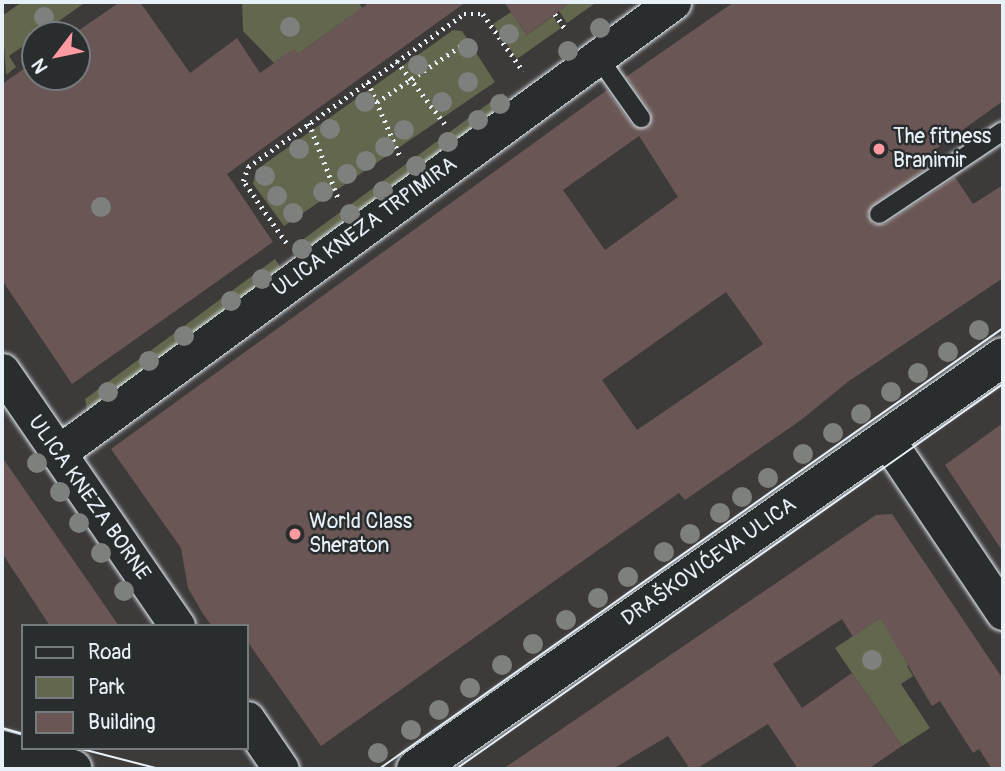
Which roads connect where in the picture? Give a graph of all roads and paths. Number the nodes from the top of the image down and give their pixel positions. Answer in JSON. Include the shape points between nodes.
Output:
{"nodes":[{"id":1,"x":673,"y":2,"type":"edge"},
{"id":2,"x":555,"y":14,"type":"dead end"},
{"id":3,"x":566,"y":30,"type":"dead end"},
{"id":4,"x":462,"y":45,"type":"dead end"},
{"id":5,"x":598,"y":57,"type":"junction"},
{"id":6,"x":397,"y":61,"type":"junction"},
{"id":7,"x":411,"y":79,"type":"junction"},
{"id":8,"x":368,"y":82,"type":"junction"},
{"id":9,"x":541,"y":98,"type":"junction"},
{"id":10,"x":377,"y":102,"type":"junction"},
{"id":11,"x":642,"y":118,"type":"dead end"},
{"id":12,"x":309,"y":123,"type":"junction"},
{"id":13,"x":445,"y":124,"type":"dead end"},
{"id":14,"x":1003,"y":131,"type":"edge"},
{"id":15,"x":400,"y":156,"type":"dead end"},
{"id":16,"x":339,"y":200,"type":"dead end"},
{"id":17,"x":879,"y":214,"type":"dead end"},
{"id":18,"x":304,"y":272,"type":"junction"},
{"id":19,"x":1003,"y":357,"type":"edge"},
{"id":20,"x":2,"y":371,"type":"edge"},
{"id":21,"x":886,"y":438,"type":"junction"},
{"id":22,"x":58,"y":453,"type":"junction"},
{"id":23,"x":1003,"y":612,"type":"edge"},
{"id":24,"x":176,"y":624,"type":"edge"},
{"id":25,"x":248,"y":720,"type":"edge"},
{"id":26,"x":2,"y":750,"type":"edge"},
{"id":27,"x":73,"y":769,"type":"edge"},
{"id":28,"x":281,"y":769,"type":"edge"},
{"id":29,"x":416,"y":769,"type":"edge"}],
"edges":[{"from":1,"to":5,"type":"street","name":"ULICA KNEZA TRPIMIRA"},
{"from":2,"to":3,"type":"path"},
{"from":4,"to":7,"type":"path"},
{"from":5,"to":9,"type":"street","name":"ULICA KNEZA TRPIMIRA"},
{"from":5,"to":11,"type":"lane"},
{"from":6,"to":7,"type":"path"},
{"from":6,"to":8,"type":"path"},
{"from":6,"to":9,"type":"path","via":[[464,13],[477,10]]},
{"from":7,"to":10,"type":"path"},
{"from":7,"to":13,"type":"path"},
{"from":8,"to":10,"type":"path"},
{"from":8,"to":12,"type":"path"},
{"from":9,"to":18,"type":"street","name":"ULICA KNEZA TRPIMIRA"},
{"from":10,"to":15,"type":"path"},
{"from":12,"to":16,"type":"path"},
{"from":12,"to":18,"type":"path","via":[[243,174],[243,181]]},
{"from":14,"to":17,"type":"lane"},
{"from":18,"to":22,"type":"street","name":"ULICA KNEZA TRPIMIRA"},
{"from":19,"to":21,"type":"street","name":"DRAŠKOVIĆEVA ULICA"},
{"from":20,"to":22,"type":"street","name":"ULICA KNEZA BORNE"},
{"from":21,"to":23,"type":"street"},
{"from":21,"to":29,"type":"street","name":"DRAŠKOVIĆEVA ULICA"},
{"from":22,"to":24,"type":"street","name":"ULICA KNEZA BORNE"},
{"from":25,"to":28,"type":"street"},
{"from":26,"to":27,"type":"street"}]}
